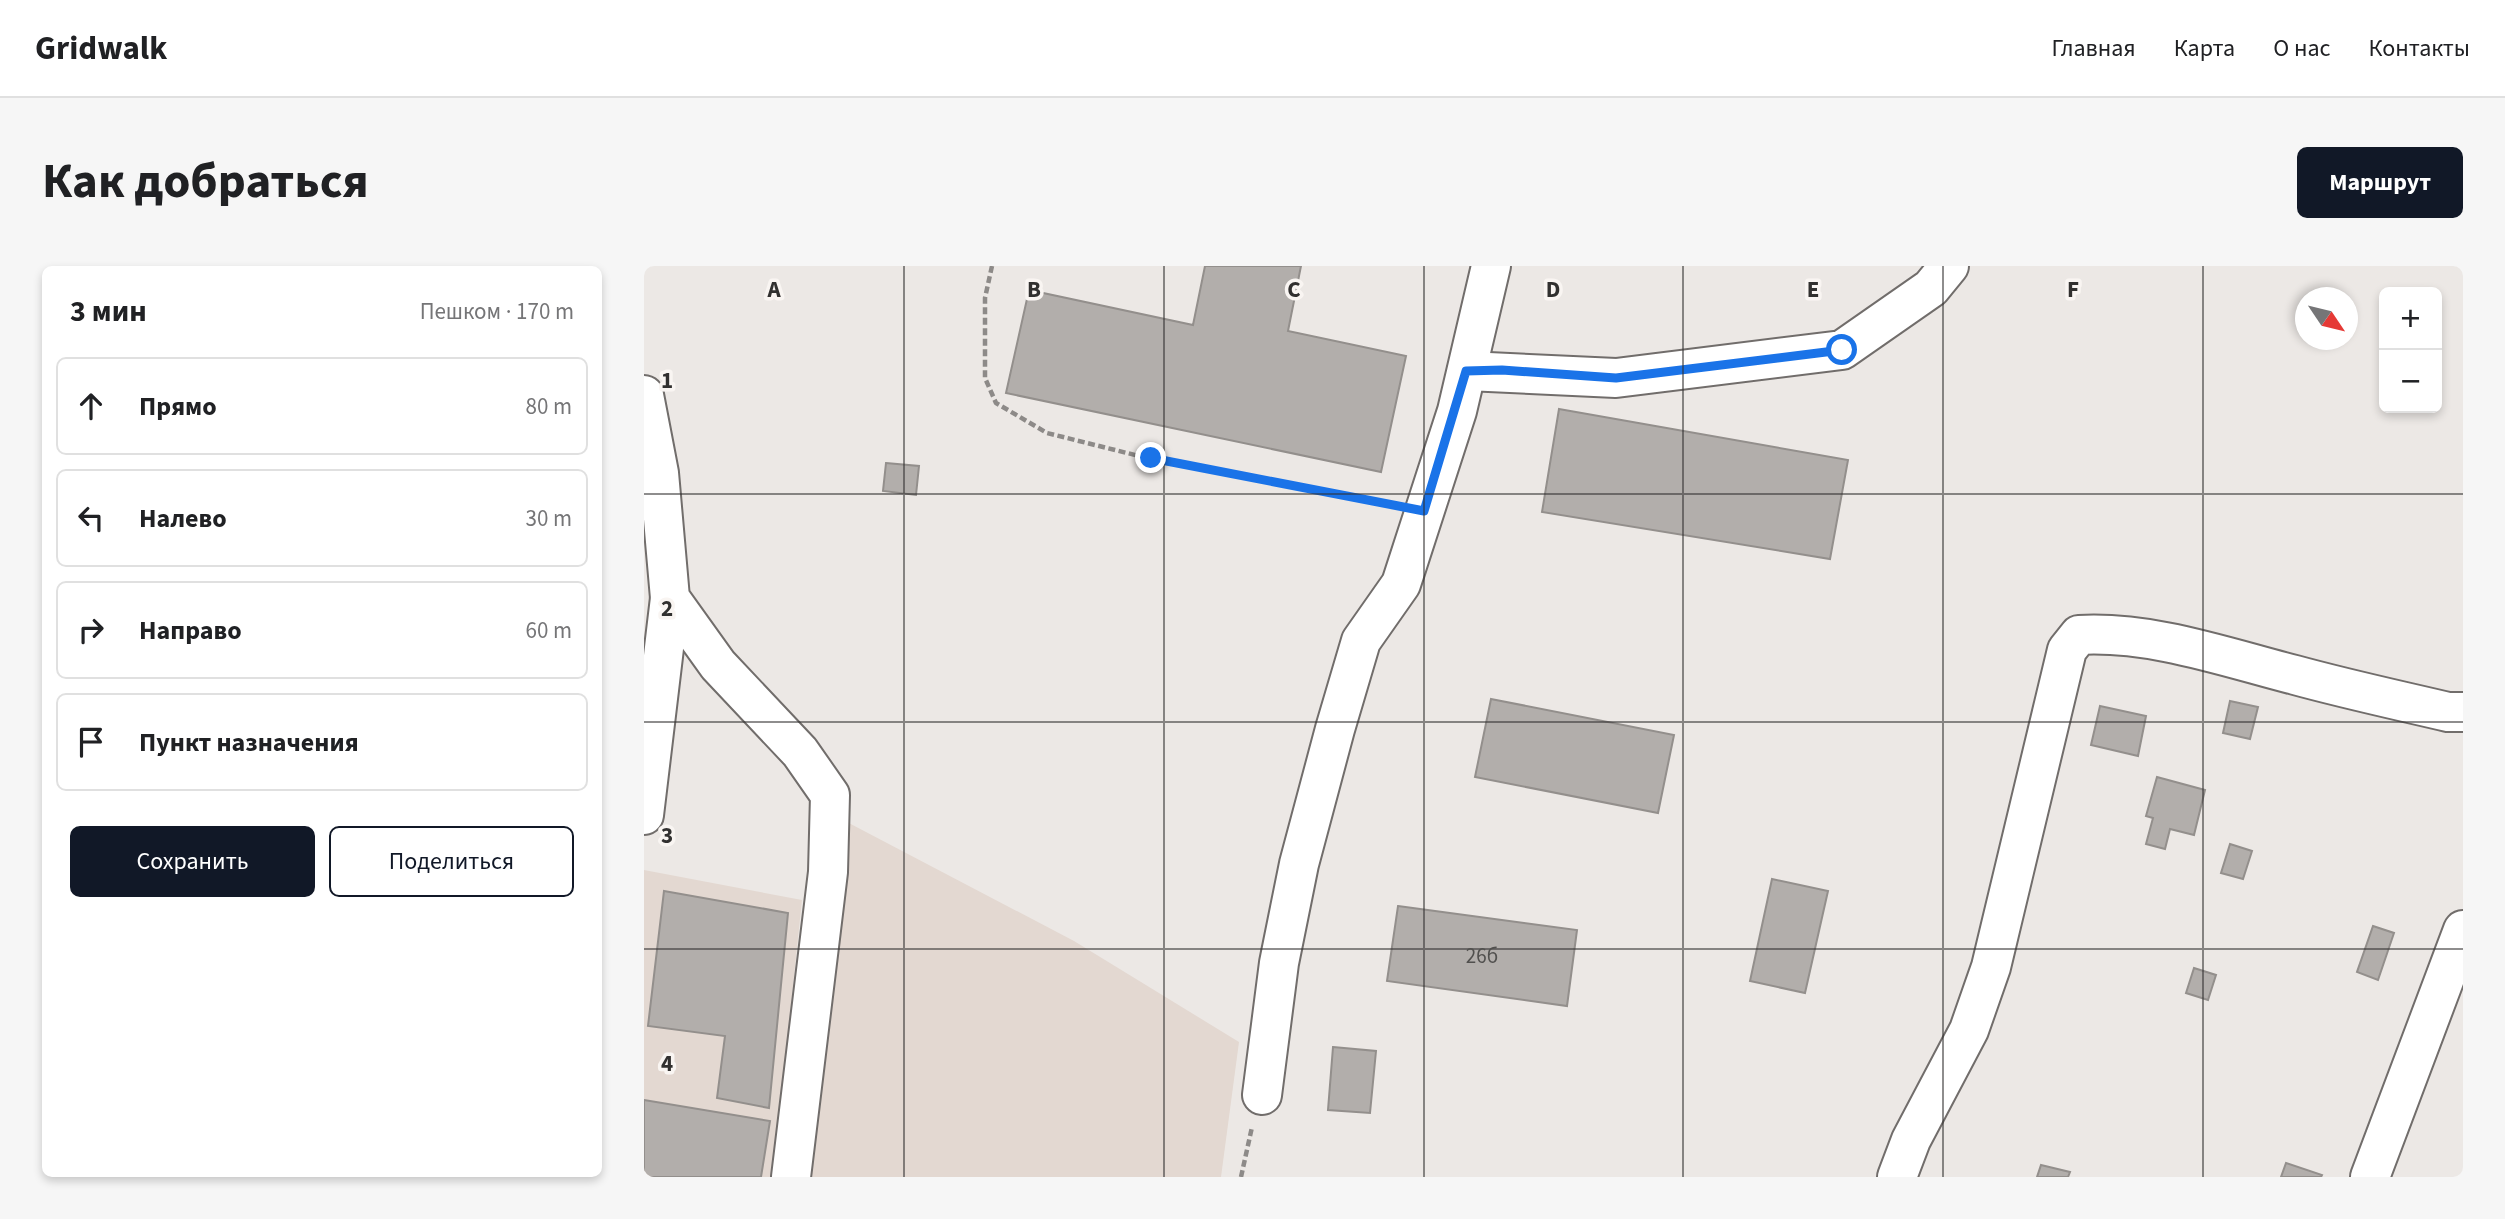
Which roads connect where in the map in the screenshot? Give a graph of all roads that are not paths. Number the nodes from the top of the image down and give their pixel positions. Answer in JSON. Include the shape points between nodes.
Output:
{"nodes":[{"id":1,"x":1491,"y":266,"type":"edge"},
{"id":2,"x":1949,"y":266,"type":"edge"},
{"id":3,"x":1466,"y":371,"type":"junction"},
{"id":4,"x":644,"y":395,"type":"edge"},
{"id":5,"x":670,"y":598,"type":"junction"},
{"id":6,"x":2463,"y":712,"type":"edge"},
{"id":7,"x":645,"y":805,"type":"edge"},
{"id":8,"x":2463,"y":930,"type":"edge"},
{"id":9,"x":1262,"y":1095,"type":"road end"},
{"id":10,"x":791,"y":1177,"type":"edge"},
{"id":11,"x":1897,"y":1177,"type":"edge"},
{"id":12,"x":2370,"y":1177,"type":"edge"}],
"edges":[{"from":1,"to":3,"type":"street"},
{"from":2,"to":3,"type":"street","via":[[1931,288],[1842,350],[1616,378]]},
{"from":3,"to":9,"type":"street","via":[[1401,584],[1361,641],[1335,729],[1299,864],[1279,963]]},
{"from":4,"to":5,"type":"street","via":[[659,473]]},
{"from":5,"to":7,"type":"street"},
{"from":5,"to":10,"type":"street","via":[[718,665],[800,752],[830,794],[828,872]]},
{"from":6,"to":11,"type":"street","via":[[2315,681],[2195,649],[2113,633],[2079,635],[2067,650],[1991,967],[1969,1030],[1911,1140]]},
{"from":8,"to":12,"type":"street"}]}
